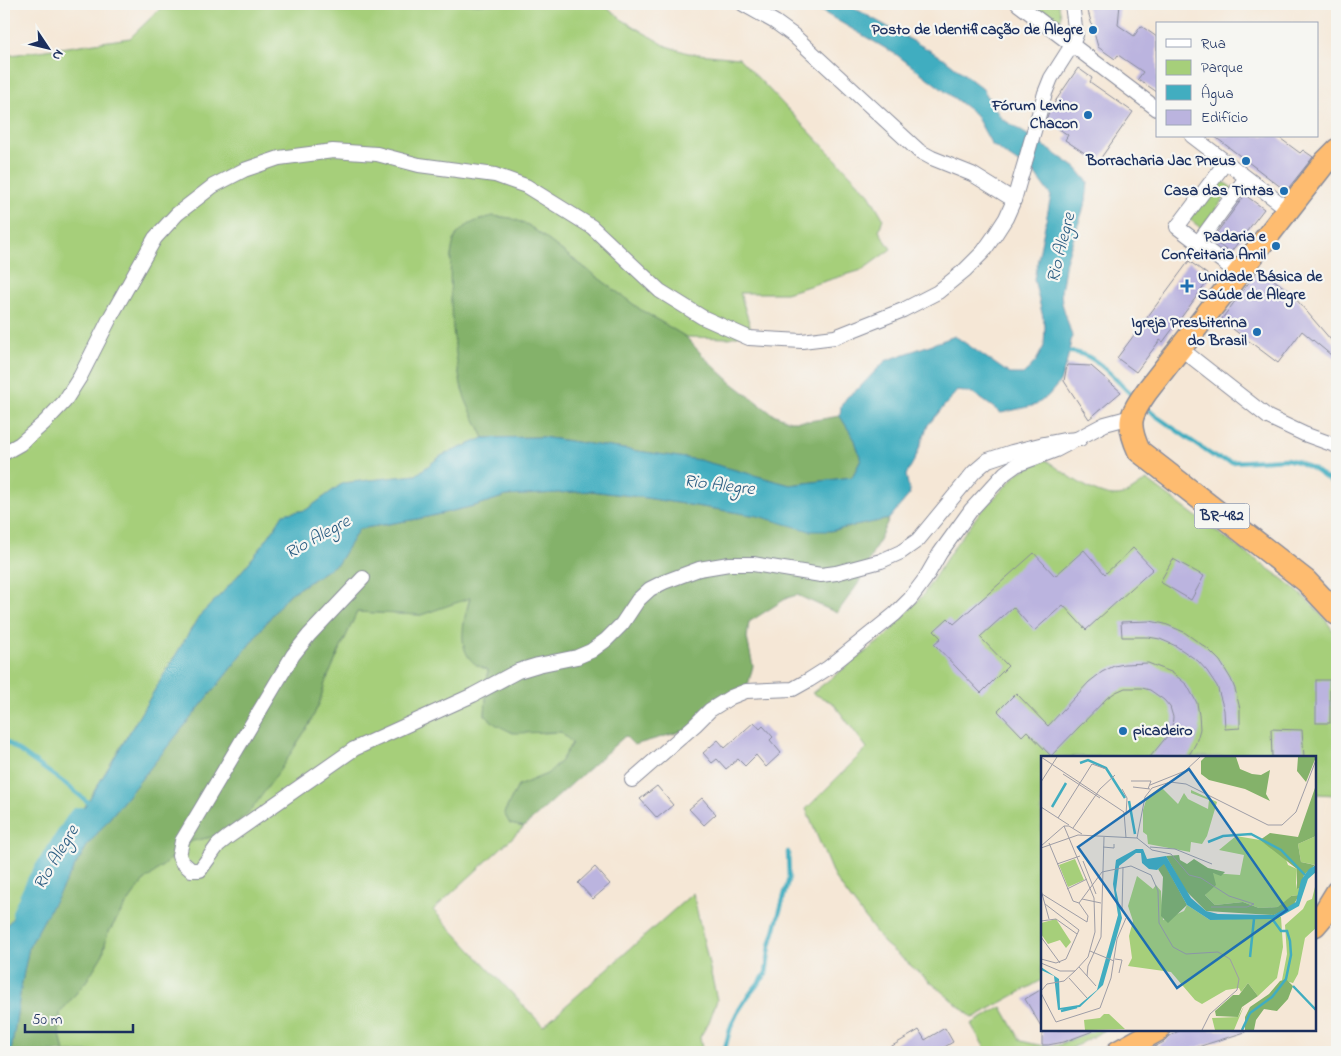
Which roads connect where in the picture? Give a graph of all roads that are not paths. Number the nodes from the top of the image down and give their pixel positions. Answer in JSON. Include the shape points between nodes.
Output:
{"nodes":[{"id":1,"x":743,"y":4,"type":"edge"},
{"id":2,"x":1018,"y":4,"type":"edge"},
{"id":3,"x":1072,"y":4,"type":"edge"},
{"id":4,"x":1072,"y":45,"type":"junction"},
{"id":5,"x":1156,"y":108,"type":"edge"},
{"id":6,"x":1195,"y":138,"type":"edge"},
{"id":7,"x":1337,"y":150,"type":"edge"},
{"id":8,"x":1226,"y":162,"type":"junction"},
{"id":9,"x":1246,"y":178,"type":"junction"},
{"id":10,"x":1014,"y":200,"type":"junction"},
{"id":11,"x":1289,"y":210,"type":"junction"},
{"id":12,"x":1198,"y":243,"type":"junction"},
{"id":13,"x":1239,"y":274,"type":"junction"},
{"id":14,"x":1180,"y":348,"type":"junction"},
{"id":15,"x":1138,"y":405,"type":"junction"},
{"id":16,"x":1080,"y":439,"type":"junction"},
{"id":17,"x":1337,"y":447,"type":"edge"},
{"id":18,"x":4,"y":453,"type":"edge"},
{"id":19,"x":363,"y":578,"type":"dead end"},
{"id":20,"x":1337,"y":614,"type":"edge"},
{"id":21,"x":632,"y":780,"type":"dead end"},
{"id":22,"x":1337,"y":892,"type":"edge"},
{"id":23,"x":1316,"y":923,"type":"edge"},
{"id":24,"x":1156,"y":1031,"type":"edge"},
{"id":25,"x":1118,"y":1052,"type":"edge"}],
"edges":[{"from":1,"to":10,"type":"street","via":[[794,35],[919,151],[972,174]]},
{"from":2,"to":4,"type":"street"},
{"from":3,"to":4,"type":"street","via":[[1076,35]]},
{"from":4,"to":5,"type":"street"},
{"from":4,"to":10,"type":"street","via":[[1045,92]]},
{"from":6,"to":8,"type":"street"},
{"from":7,"to":11,"type":"highway"},
{"from":8,"to":9,"type":"street"},
{"from":8,"to":12,"type":"street","via":[[1178,227]]},
{"from":9,"to":11,"type":"street"},
{"from":9,"to":12,"type":"street"},
{"from":10,"to":18,"type":"street","via":[[983,252],[938,292],[835,337],[802,341],[749,338],[702,317],[660,291],[592,227],[526,186],[495,175],[419,165],[377,154],[333,151],[279,158],[244,170],[213,186],[176,214],[155,238],[64,402],[20,444]]},
{"from":11,"to":13,"type":"highway"},
{"from":12,"to":13,"type":"street"},
{"from":13,"to":14,"type":"highway"},
{"from":14,"to":15,"type":"highway"},
{"from":14,"to":17,"type":"street","via":[[1268,417]]},
{"from":15,"to":16,"type":"street"},
{"from":15,"to":20,"type":"highway","number":"BR-482","via":[[1132,436],[1139,451],[1306,581]]},
{"from":16,"to":19,"type":"street","via":[[1044,444],[988,460],[974,472],[918,540],[880,561],[821,575],[754,564],[729,564],[699,569],[664,582],[638,600],[622,624],[591,651],[518,671],[354,749],[228,837],[200,870],[191,870],[182,862],[179,849],[200,809],[293,655]]},
{"from":16,"to":21,"type":"street","via":[[1016,465],[1005,473],[971,510],[910,599],[828,668],[793,688],[746,691],[731,697],[710,710]]},
{"from":22,"to":23,"type":"highway"},
{"from":24,"to":25,"type":"highway"}]}
